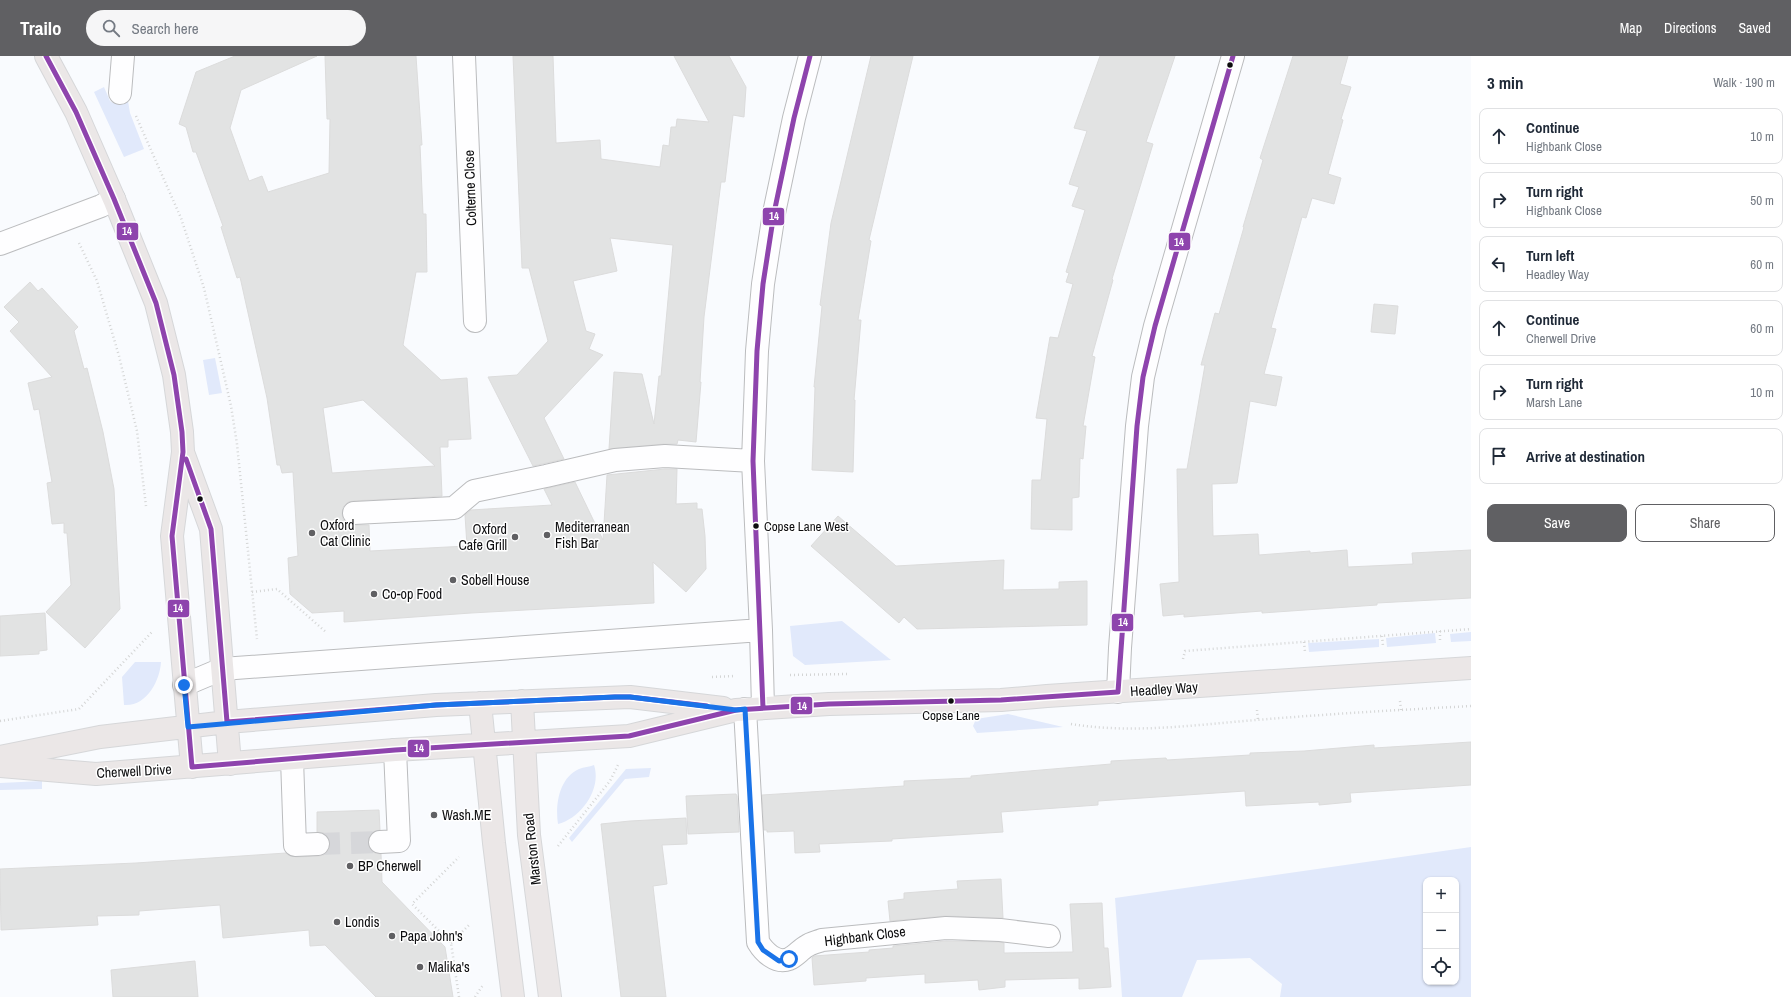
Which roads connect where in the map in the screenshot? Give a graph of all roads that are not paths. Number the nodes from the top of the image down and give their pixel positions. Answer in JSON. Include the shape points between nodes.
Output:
{"nodes":[{"id":1,"x":46,"y":56,"type":"edge"},
{"id":2,"x":123,"y":56,"type":"edge"},
{"id":3,"x":464,"y":56,"type":"edge"},
{"id":4,"x":810,"y":56,"type":"edge"},
{"id":5,"x":1233,"y":56,"type":"edge"},
{"id":6,"x":120,"y":93,"type":"road end"},
{"id":7,"x":114,"y":199,"type":"junction"},
{"id":8,"x":0,"y":244,"type":"edge"},
{"id":9,"x":476,"y":321,"type":"dead end"},
{"id":10,"x":183,"y":452,"type":"junction"},
{"id":11,"x":753,"y":461,"type":"junction"},
{"id":12,"x":354,"y":513,"type":"dead end"},
{"id":13,"x":761,"y":630,"type":"junction"},
{"id":14,"x":1471,"y":668,"type":"edge"},
{"id":15,"x":222,"y":669,"type":"junction"},
{"id":16,"x":184,"y":685,"type":"junction"},
{"id":17,"x":1118,"y":692,"type":"junction"},
{"id":18,"x":522,"y":701,"type":"junction"},
{"id":19,"x":480,"y":703,"type":"junction"},
{"id":20,"x":748,"y":709,"type":"junction"},
{"id":21,"x":227,"y":722,"type":"junction"},
{"id":22,"x":188,"y":727,"type":"junction"},
{"id":23,"x":524,"y":742,"type":"junction"},
{"id":24,"x":484,"y":744,"type":"junction"},
{"id":25,"x":395,"y":750,"type":"junction"},
{"id":26,"x":0,"y":757,"type":"edge"},
{"id":27,"x":292,"y":759,"type":"junction"},
{"id":28,"x":230,"y":764,"type":"junction"},
{"id":29,"x":0,"y":766,"type":"edge"},
{"id":30,"x":192,"y":767,"type":"junction"},
{"id":31,"x":380,"y":842,"type":"tunnel mouth"},
{"id":32,"x":318,"y":844,"type":"tunnel mouth"},
{"id":33,"x":1050,"y":936,"type":"dead end"},
{"id":34,"x":513,"y":997,"type":"edge"},
{"id":35,"x":550,"y":997,"type":"edge"}],
"edges":[{"from":1,"to":7,"type":"main road","via":[[76,112]]},
{"from":2,"to":6,"type":"street"},
{"from":3,"to":9,"type":"street","name":"Colterne Close"},
{"from":4,"to":11,"type":"street","via":[[782,177],[763,284],[757,351]]},
{"from":5,"to":17,"type":"street","via":[[1154,326],[1143,376],[1135,450]]},
{"from":7,"to":8,"type":"street"},
{"from":7,"to":10,"type":"main road","via":[[156,303],[174,375]]},
{"from":10,"to":15,"type":"main road","via":[[211,529]]},
{"from":10,"to":16,"type":"main road","via":[[172,536]]},
{"from":11,"to":12,"type":"street","via":[[665,456],[615,460],[474,491],[454,508]]},
{"from":11,"to":13,"type":"street"},
{"from":13,"to":15,"type":"street"},
{"from":13,"to":20,"type":"street"},
{"from":14,"to":17,"type":"main road","name":"Headley Way"},
{"from":15,"to":16,"type":"street"},
{"from":15,"to":21,"type":"main road"},
{"from":16,"to":22,"type":"main road"},
{"from":17,"to":20,"type":"main road","name":"Headley Way","via":[[1001,700],[828,704]]},
{"from":18,"to":19,"type":"main road","name":"Headley Way"},
{"from":18,"to":20,"type":"main road","name":"Headley Way","via":[[630,697]]},
{"from":18,"to":23,"type":"main road","name":"Marston Road"},
{"from":19,"to":21,"type":"main road","name":"Headley Way"},
{"from":19,"to":24,"type":"main road"},
{"from":20,"to":23,"type":"main road","name":"Headley Way","via":[[629,736]]},
{"from":20,"to":33,"type":"street","name":"Highbank Close","via":[[758,942],[769,955],[779,961],[789,959],[808,945],[822,940],[946,928],[1000,930]]},
{"from":21,"to":22,"type":"main road"},
{"from":21,"to":28,"type":"main road"},
{"from":22,"to":26,"type":"main road","via":[[80,740]]},
{"from":22,"to":30,"type":"main road"},
{"from":23,"to":24,"type":"main road","name":"Headley Way"},
{"from":23,"to":35,"type":"main road","name":"Marston Road","via":[[529,835]]},
{"from":24,"to":25,"type":"main road","name":"Cherwell Drive"},
{"from":24,"to":34,"type":"main road"},
{"from":25,"to":27,"type":"main road","name":"Cherwell Drive"},
{"from":25,"to":31,"type":"street","via":[[399,841]]},
{"from":27,"to":28,"type":"main road","name":"Cherwell Drive"},
{"from":27,"to":32,"type":"street","via":[[295,845]]},
{"from":28,"to":30,"type":"main road","name":"Cherwell Drive"},
{"from":29,"to":30,"type":"main road","name":"Cherwell Drive","via":[[96,774]]}]}
